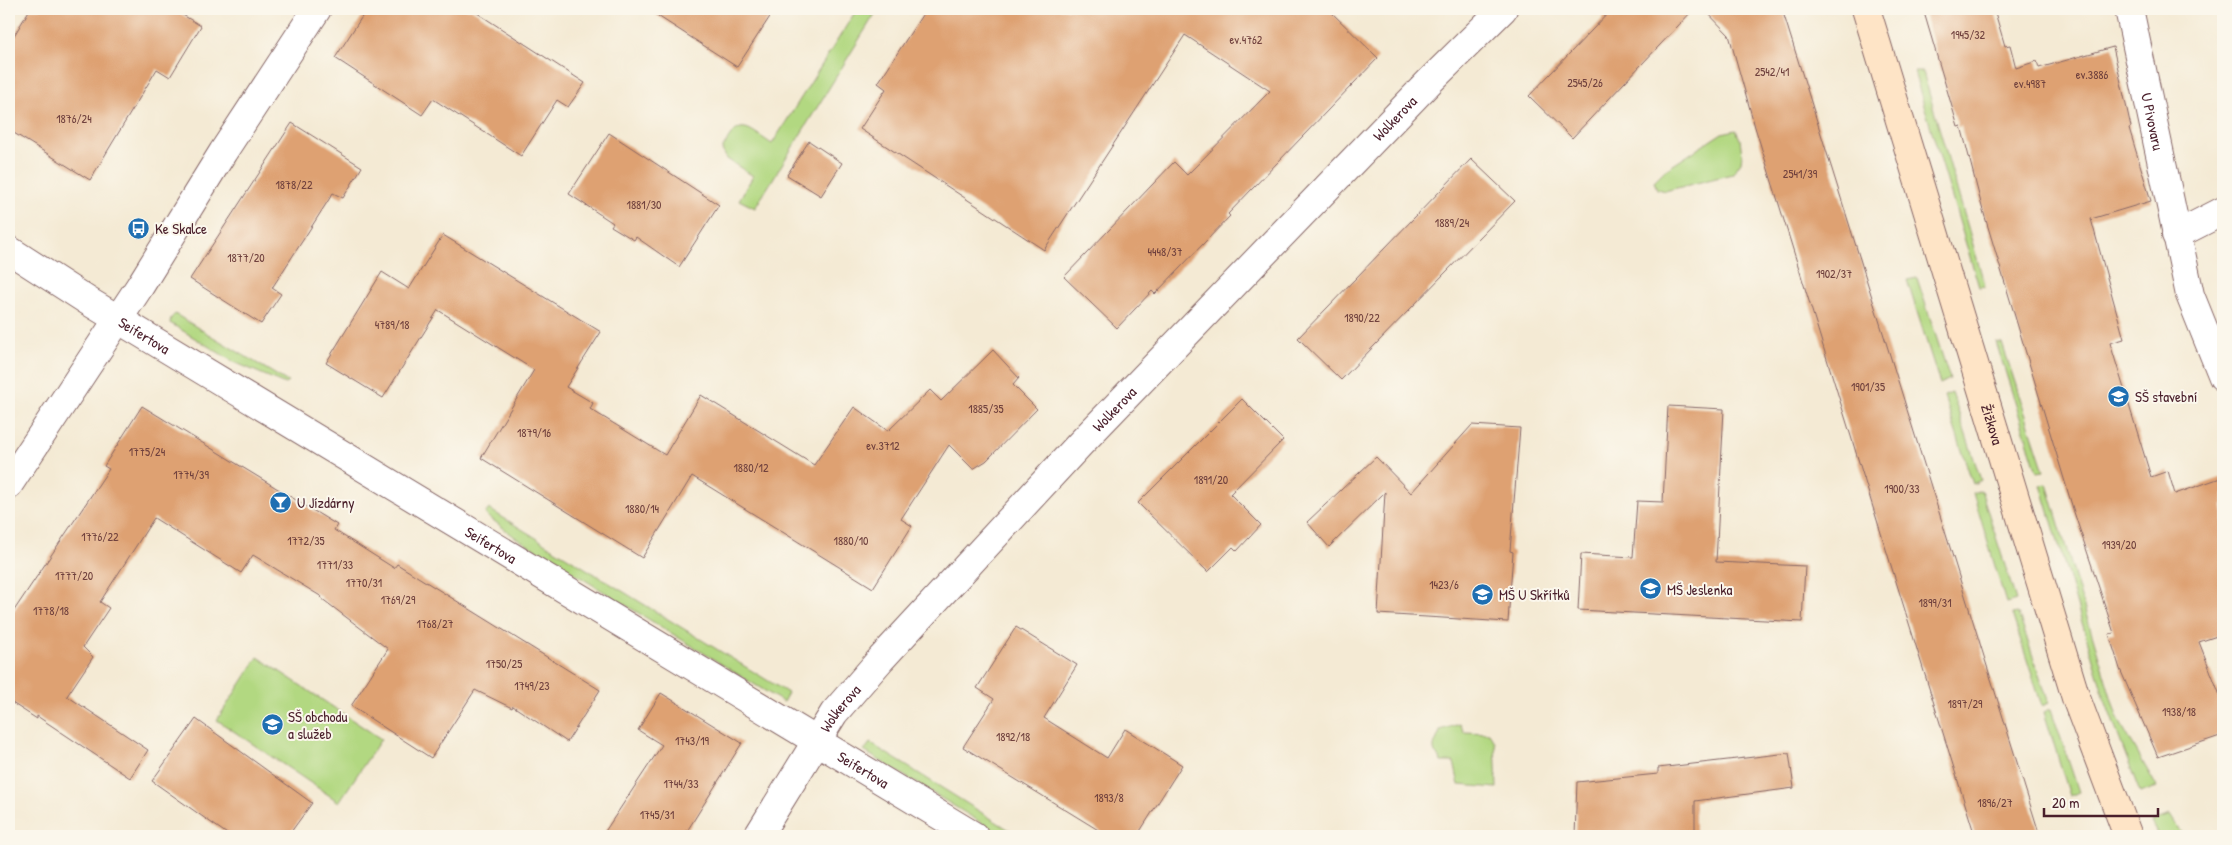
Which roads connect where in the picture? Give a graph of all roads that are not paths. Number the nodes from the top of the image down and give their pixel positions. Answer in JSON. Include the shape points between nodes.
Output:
{"nodes":[{"id":1,"x":316,"y":9,"type":"edge"},
{"id":2,"x":1503,"y":9,"type":"edge"},
{"id":3,"x":1866,"y":9,"type":"edge"},
{"id":4,"x":2129,"y":9,"type":"edge"},
{"id":5,"x":2223,"y":211,"type":"edge"},
{"id":6,"x":2176,"y":235,"type":"junction"},
{"id":7,"x":9,"y":250,"type":"edge"},
{"id":8,"x":119,"y":318,"type":"junction"},
{"id":9,"x":2223,"y":377,"type":"edge"},
{"id":10,"x":9,"y":484,"type":"edge"},
{"id":11,"x":817,"y":743,"type":"junction"},
{"id":12,"x":758,"y":836,"type":"edge"},
{"id":13,"x":974,"y":836,"type":"edge"},
{"id":14,"x":2128,"y":836,"type":"edge"}],
"edges":[{"from":1,"to":8,"type":"street"},
{"from":2,"to":11,"type":"street","name":"Wolkerova","via":[[1080,444],[881,659],[834,713]]},
{"from":3,"to":14,"type":"main road","name":"Žižkova","via":[[2076,698]]},
{"from":4,"to":6,"type":"street","name":"U Pivovaru"},
{"from":5,"to":6,"type":"street"},
{"from":6,"to":9,"type":"street","name":"U Pivovaru","via":[[2190,295]]},
{"from":7,"to":8,"type":"street","name":"Seifertova"},
{"from":8,"to":10,"type":"street"},
{"from":8,"to":11,"type":"street","name":"Seifertova"},
{"from":11,"to":12,"type":"street","name":"Wolkerova"},
{"from":11,"to":13,"type":"street","name":"Seifertova"}]}
